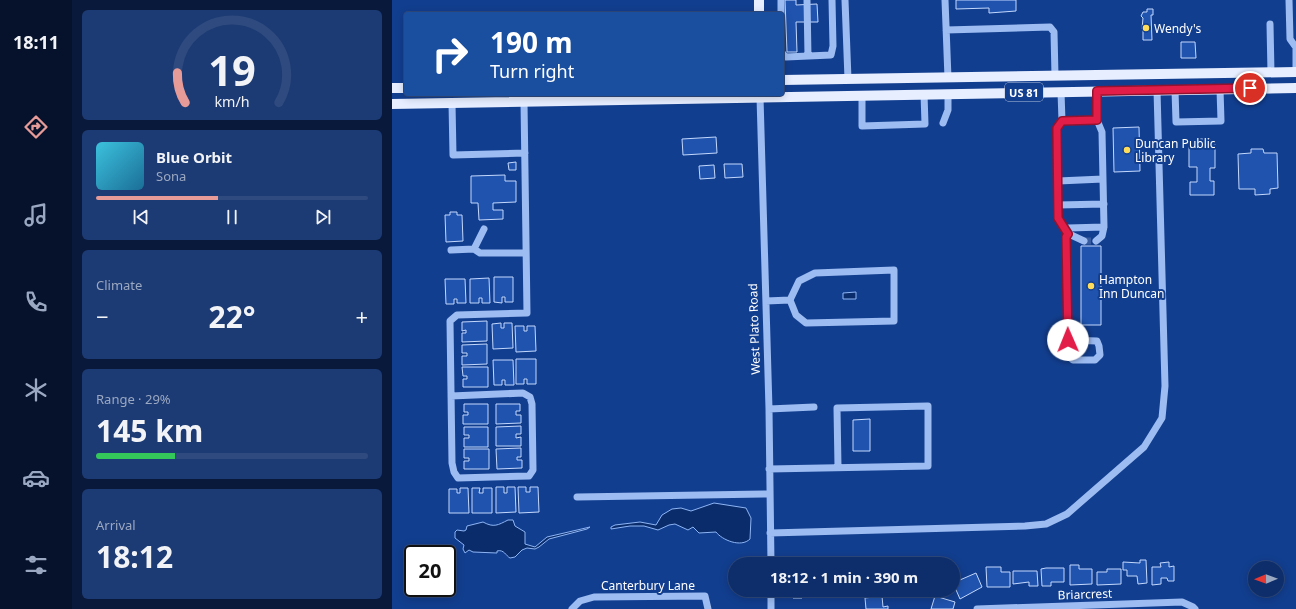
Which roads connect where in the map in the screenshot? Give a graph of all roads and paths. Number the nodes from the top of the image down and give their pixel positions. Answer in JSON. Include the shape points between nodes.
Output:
{"nodes":[{"id":1,"x":759,"y":0,"type":"edge"},
{"id":2,"x":781,"y":0,"type":"edge"},
{"id":3,"x":807,"y":0,"type":"edge"},
{"id":4,"x":832,"y":0,"type":"edge"},
{"id":5,"x":845,"y":0,"type":"edge"},
{"id":6,"x":945,"y":0,"type":"edge"},
{"id":7,"x":1289,"y":0,"type":"edge"},
{"id":8,"x":759,"y":12,"type":"edge"},
{"id":9,"x":781,"y":12,"type":"edge"},
{"id":10,"x":1270,"y":24,"type":"dead end"},
{"id":11,"x":946,"y":30,"type":"junction"},
{"id":12,"x":847,"y":45,"type":"junction"},
{"id":13,"x":833,"y":46,"type":"junction"},
{"id":14,"x":1296,"y":46,"type":"edge"},
{"id":15,"x":784,"y":55,"type":"edge"},
{"id":16,"x":808,"y":56,"type":"junction"},
{"id":17,"x":1271,"y":72,"type":"junction"},
{"id":18,"x":1296,"y":72,"type":"edge"},
{"id":19,"x":1165,"y":74,"type":"junction"},
{"id":20,"x":1055,"y":76,"type":"junction"},
{"id":21,"x":948,"y":78,"type":"junction"},
{"id":22,"x":848,"y":79,"type":"junction"},
{"id":23,"x":784,"y":80,"type":"edge"},
{"id":24,"x":392,"y":88,"type":"edge"},
{"id":25,"x":404,"y":88,"type":"edge"},
{"id":26,"x":1296,"y":88,"type":"edge"},
{"id":27,"x":1220,"y":89,"type":"junction"},
{"id":28,"x":1166,"y":90,"type":"junction"},
{"id":29,"x":1097,"y":91,"type":"junction"},
{"id":30,"x":1296,"y":91,"type":"edge"},
{"id":31,"x":1061,"y":92,"type":"junction"},
{"id":32,"x":924,"y":94,"type":"junction"},
{"id":33,"x":948,"y":94,"type":"junction"},
{"id":34,"x":862,"y":95,"type":"junction"},
{"id":35,"x":760,"y":96,"type":"edge"},
{"id":36,"x":784,"y":96,"type":"edge"},
{"id":37,"x":524,"y":98,"type":"edge"},
{"id":38,"x":452,"y":103,"type":"junction"},
{"id":39,"x":392,"y":104,"type":"edge"},
{"id":40,"x":1097,"y":120,"type":"junction"},
{"id":41,"x":1062,"y":121,"type":"junction"},
{"id":42,"x":943,"y":123,"type":"dead end"},
{"id":43,"x":525,"y":153,"type":"junction"},
{"id":44,"x":1103,"y":180,"type":"junction"},
{"id":45,"x":1058,"y":181,"type":"junction"},
{"id":46,"x":1104,"y":204,"type":"junction"},
{"id":47,"x":1058,"y":205,"type":"junction"},
{"id":48,"x":1104,"y":227,"type":"junction"},
{"id":49,"x":484,"y":229,"type":"dead end"},
{"id":50,"x":1067,"y":232,"type":"junction"},
{"id":51,"x":1084,"y":241,"type":"tunnel mouth"},
{"id":52,"x":1096,"y":241,"type":"dead end"},
{"id":53,"x":474,"y":249,"type":"junction"},
{"id":54,"x":451,"y":250,"type":"dead end"},
{"id":55,"x":526,"y":253,"type":"junction"},
{"id":56,"x":790,"y":300,"type":"junction"},
{"id":57,"x":766,"y":301,"type":"junction"},
{"id":58,"x":1068,"y":340,"type":"junction"},
{"id":59,"x":451,"y":396,"type":"junction"},
{"id":60,"x":814,"y":407,"type":"dead end"},
{"id":61,"x":769,"y":409,"type":"junction"},
{"id":62,"x":838,"y":467,"type":"junction"},
{"id":63,"x":769,"y":469,"type":"junction"},
{"id":64,"x":769,"y":494,"type":"junction"},
{"id":65,"x":577,"y":497,"type":"dead end"},
{"id":66,"x":770,"y":533,"type":"junction"},
{"id":67,"x":771,"y":557,"type":"edge"},
{"id":68,"x":771,"y":597,"type":"edge"},
{"id":69,"x":1194,"y":608,"type":"edge"},
{"id":70,"x":572,"y":609,"type":"edge"},
{"id":71,"x":708,"y":609,"type":"edge"},
{"id":72,"x":771,"y":609,"type":"edge"},
{"id":73,"x":977,"y":609,"type":"edge"}],
"edges":[{"from":1,"to":8,"type":"main road"},
{"from":2,"to":9,"type":"street"},
{"from":3,"to":16,"type":"street"},
{"from":4,"to":13,"type":"street"},
{"from":5,"to":12,"type":"street"},
{"from":6,"to":11,"type":"street"},
{"from":7,"to":14,"type":"street","via":[[1290,39]]},
{"from":10,"to":17,"type":"street"},
{"from":11,"to":20,"type":"street","via":[[1050,27],[1054,32]]},
{"from":11,"to":21,"type":"street"},
{"from":12,"to":13,"type":"street"},
{"from":12,"to":22,"type":"street"},
{"from":13,"to":16,"type":"street","via":[[831,55]]},
{"from":14,"to":18,"type":"street"},
{"from":15,"to":16,"type":"street"},
{"from":17,"to":18,"type":"main road","number":"US 81"},
{"from":17,"to":19,"type":"main road","number":"US 81"},
{"from":18,"to":26,"type":"main road"},
{"from":19,"to":20,"type":"main road","number":"US 81"},
{"from":19,"to":28,"type":"main road"},
{"from":20,"to":21,"type":"main road","number":"US 81"},
{"from":21,"to":22,"type":"main road","number":"US 81"},
{"from":21,"to":33,"type":"main road"},
{"from":22,"to":23,"type":"main road","number":"US 81"},
{"from":24,"to":25,"type":"main road"},
{"from":26,"to":27,"type":"main road","number":"US 81"},
{"from":26,"to":30,"type":"street"},
{"from":27,"to":28,"type":"main road","number":"US 81"},
{"from":27,"to":28,"type":"street","via":[[1221,121],[1176,122]]},
{"from":28,"to":29,"type":"main road","number":"US 81"},
{"from":28,"to":66,"type":"street","via":[[1165,386],[1162,418],[1144,447],[1067,514],[1046,524]]},
{"from":29,"to":31,"type":"main road","number":"US 81"},
{"from":29,"to":40,"type":"street"},
{"from":31,"to":33,"type":"main road","number":"US 81"},
{"from":31,"to":41,"type":"street"},
{"from":32,"to":33,"type":"main road","number":"US 81"},
{"from":32,"to":34,"type":"main road","number":"US 81"},
{"from":32,"to":34,"type":"street","via":[[925,124],[862,126]]},
{"from":33,"to":42,"type":"street","via":[[948,110]]},
{"from":34,"to":36,"type":"main road","number":"US 81"},
{"from":35,"to":37,"type":"main road","number":"US 81"},
{"from":35,"to":57,"type":"street","name":"West Plato Road"},
{"from":37,"to":38,"type":"main road","number":"US 81"},
{"from":37,"to":43,"type":"street"},
{"from":38,"to":39,"type":"main road","number":"US 81"},
{"from":38,"to":43,"type":"street","via":[[453,155]]},
{"from":40,"to":41,"type":"street"},
{"from":40,"to":44,"type":"street","via":[[1102,132]]},
{"from":41,"to":45,"type":"street","via":[[1057,128]]},
{"from":43,"to":55,"type":"street"},
{"from":44,"to":45,"type":"street"},
{"from":44,"to":46,"type":"street"},
{"from":45,"to":47,"type":"street"},
{"from":46,"to":47,"type":"street"},
{"from":46,"to":48,"type":"street"},
{"from":47,"to":50,"type":"street","via":[[1058,218]]},
{"from":48,"to":50,"type":"street","via":[[1068,228]]},
{"from":48,"to":52,"type":"street","via":[[1102,236]]},
{"from":49,"to":53,"type":"street"},
{"from":50,"to":51,"type":"street"},
{"from":50,"to":58,"type":"street"},
{"from":53,"to":54,"type":"street"},
{"from":53,"to":55,"type":"street","via":[[480,253]]},
{"from":55,"to":59,"type":"street","via":[[527,314],[457,315],[450,321]]},
{"from":56,"to":56,"type":"street","via":[[799,281],[815,273],[894,270],[894,321],[806,323],[796,315]]},
{"from":56,"to":57,"type":"street"},
{"from":57,"to":61,"type":"street","name":"West Plato Road"},
{"from":58,"to":58,"type":"street","via":[[1068,356],[1072,360],[1095,360],[1100,356],[1097,341]]},
{"from":59,"to":59,"type":"street","via":[[452,462],[458,478],[529,476],[533,470],[530,397],[523,393]]},
{"from":60,"to":61,"type":"street"},
{"from":61,"to":63,"type":"street","name":"West Plato Road"},
{"from":62,"to":62,"type":"street","via":[[837,408],[928,406],[928,466]]},
{"from":62,"to":63,"type":"street"},
{"from":63,"to":64,"type":"street","name":"West Plato Road"},
{"from":64,"to":65,"type":"street"},
{"from":64,"to":66,"type":"street","name":"West Plato Road"},
{"from":66,"to":67,"type":"street","name":"West Plato Road"},
{"from":68,"to":72,"type":"street"},
{"from":69,"to":73,"type":"street","name":"Briarcrest","via":[[1182,602]]},
{"from":70,"to":71,"type":"street","name":"Canterbury Lane","via":[[580,601],[594,597],[705,596]]}]}
